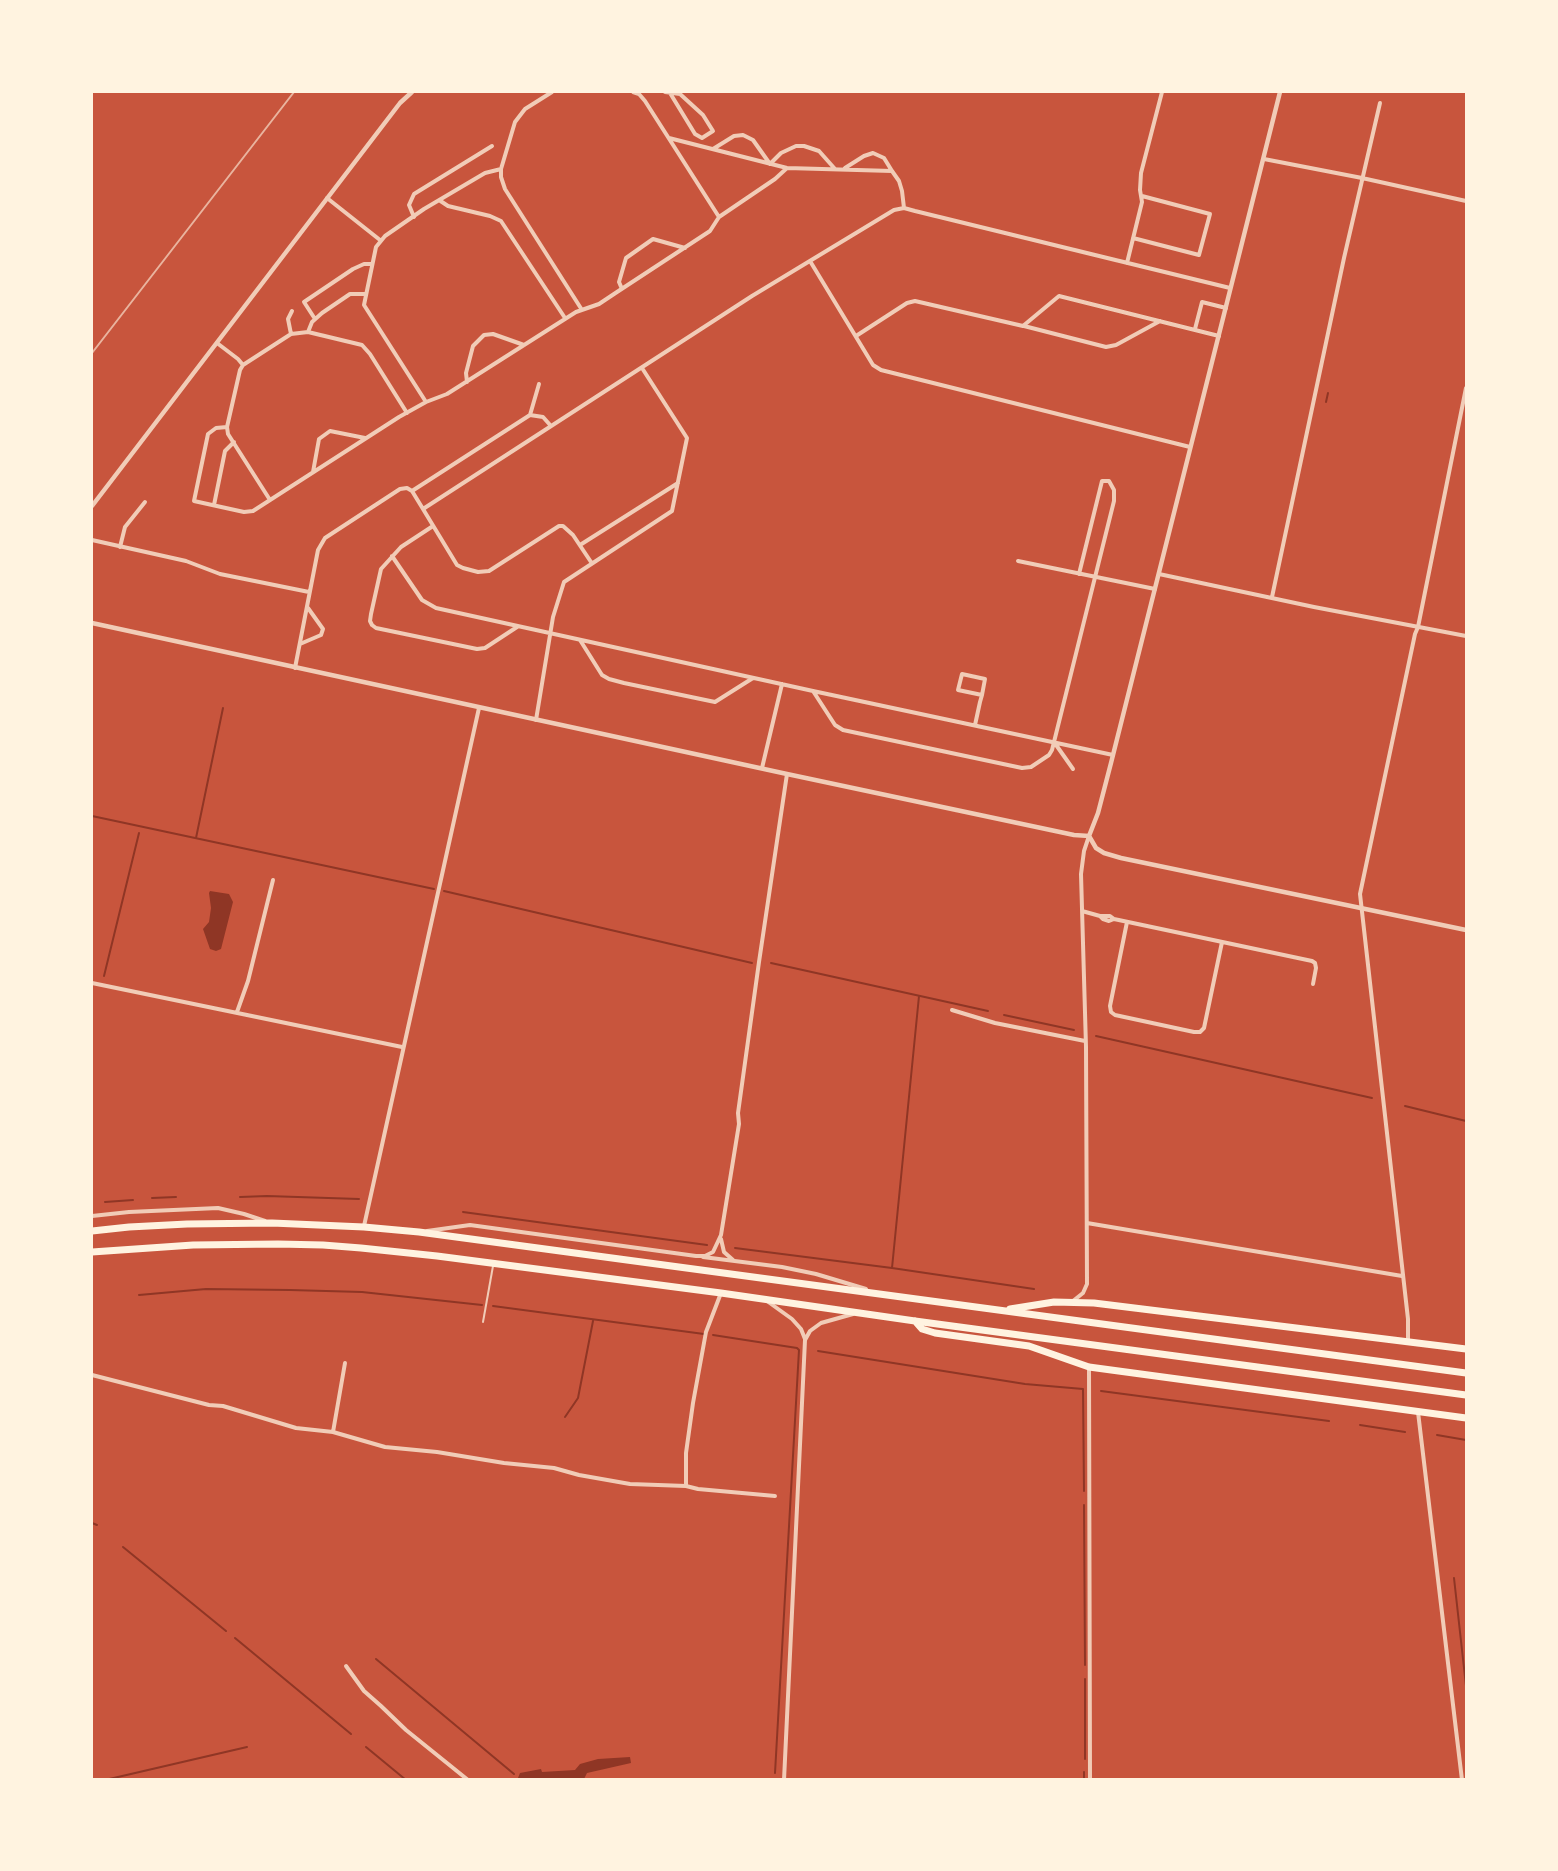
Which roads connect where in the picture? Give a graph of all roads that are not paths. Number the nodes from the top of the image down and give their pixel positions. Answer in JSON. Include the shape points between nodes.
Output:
{"nodes":[{"id":1,"x":552,"y":92,"type":"edge"},
{"id":2,"x":633,"y":92,"type":"edge"},
{"id":3,"x":668,"y":92,"type":"edge"},
{"id":4,"x":1162,"y":92,"type":"edge"},
{"id":5,"x":1280,"y":92,"type":"edge"},
{"id":6,"x":409,"y":93,"type":"edge"},
{"id":7,"x":641,"y":93,"type":"edge"},
{"id":8,"x":1380,"y":103,"type":"dead end"},
{"id":9,"x":669,"y":138,"type":"junction"},
{"id":10,"x":492,"y":146,"type":"dead end"},
{"id":11,"x":713,"y":150,"type":"junction"},
{"id":12,"x":1264,"y":159,"type":"junction"},
{"id":13,"x":770,"y":164,"type":"junction"},
{"id":14,"x":787,"y":168,"type":"junction"},
{"id":15,"x":501,"y":169,"type":"junction"},
{"id":16,"x":835,"y":169,"type":"junction"},
{"id":17,"x":844,"y":169,"type":"junction"},
{"id":18,"x":892,"y":171,"type":"junction"},
{"id":19,"x":1362,"y":178,"type":"junction"},
{"id":20,"x":1142,"y":196,"type":"junction"},
{"id":21,"x":327,"y":198,"type":"junction"},
{"id":22,"x":439,"y":200,"type":"junction"},
{"id":23,"x":1467,"y":201,"type":"edge"},
{"id":24,"x":904,"y":208,"type":"junction"},
{"id":25,"x":414,"y":217,"type":"junction"},
{"id":26,"x":719,"y":217,"type":"junction"},
{"id":27,"x":1133,"y":238,"type":"junction"},
{"id":28,"x":380,"y":240,"type":"junction"},
{"id":29,"x":685,"y":248,"type":"junction"},
{"id":30,"x":810,"y":261,"type":"junction"},
{"id":31,"x":1126,"y":263,"type":"junction"},
{"id":32,"x":372,"y":264,"type":"junction"},
{"id":33,"x":1230,"y":288,"type":"junction"},
{"id":34,"x":622,"y":289,"type":"junction"},
{"id":35,"x":366,"y":294,"type":"junction"},
{"id":36,"x":1226,"y":308,"type":"junction"},
{"id":37,"x":582,"y":310,"type":"junction"},
{"id":38,"x":292,"y":311,"type":"dead end"},
{"id":39,"x":565,"y":318,"type":"junction"},
{"id":40,"x":315,"y":319,"type":"junction"},
{"id":41,"x":1160,"y":321,"type":"junction"},
{"id":42,"x":1023,"y":326,"type":"junction"},
{"id":43,"x":1195,"y":329,"type":"junction"},
{"id":44,"x":308,"y":332,"type":"junction"},
{"id":45,"x":291,"y":334,"type":"junction"},
{"id":46,"x":856,"y":336,"type":"junction"},
{"id":47,"x":1219,"y":336,"type":"junction"},
{"id":48,"x":217,"y":343,"type":"junction"},
{"id":49,"x":524,"y":345,"type":"junction"},
{"id":50,"x":243,"y":365,"type":"junction"},
{"id":51,"x":642,"y":368,"type":"junction"},
{"id":52,"x":467,"y":382,"type":"junction"},
{"id":53,"x":539,"y":384,"type":"dead end"},
{"id":54,"x":1467,"y":388,"type":"edge"},
{"id":55,"x":426,"y":402,"type":"junction"},
{"id":56,"x":407,"y":413,"type":"junction"},
{"id":57,"x":530,"y":415,"type":"junction"},
{"id":58,"x":1460,"y":422,"type":"junction"},
{"id":59,"x":1467,"y":424,"type":"edge"},
{"id":60,"x":551,"y":426,"type":"junction"},
{"id":61,"x":227,"y":427,"type":"junction"},
{"id":62,"x":366,"y":438,"type":"junction"},
{"id":63,"x":234,"y":442,"type":"junction"},
{"id":64,"x":1190,"y":447,"type":"junction"},
{"id":65,"x":313,"y":473,"type":"junction"},
{"id":66,"x":678,"y":483,"type":"junction"},
{"id":67,"x":412,"y":491,"type":"junction"},
{"id":68,"x":270,"y":500,"type":"junction"},
{"id":69,"x":145,"y":502,"type":"dead end"},
{"id":70,"x":92,"y":506,"type":"edge"},
{"id":71,"x":214,"y":506,"type":"junction"},
{"id":72,"x":423,"y":509,"type":"junction"},
{"id":73,"x":433,"y":526,"type":"junction"},
{"id":74,"x":92,"y":540,"type":"edge"},
{"id":75,"x":580,"y":545,"type":"junction"},
{"id":76,"x":120,"y":547,"type":"junction"},
{"id":77,"x":392,"y":556,"type":"junction"},
{"id":78,"x":1018,"y":561,"type":"dead end"},
{"id":79,"x":591,"y":562,"type":"junction"},
{"id":80,"x":1079,"y":574,"type":"junction"},
{"id":81,"x":1159,"y":574,"type":"junction"},
{"id":82,"x":1094,"y":576,"type":"junction"},
{"id":83,"x":1155,"y":589,"type":"junction"},
{"id":84,"x":309,"y":592,"type":"junction"},
{"id":85,"x":1272,"y":597,"type":"junction"},
{"id":86,"x":307,"y":607,"type":"junction"},
{"id":87,"x":92,"y":623,"type":"edge"},
{"id":88,"x":517,"y":627,"type":"junction"},
{"id":89,"x":1418,"y":627,"type":"junction"},
{"id":90,"x":550,"y":633,"type":"junction"},
{"id":91,"x":1467,"y":636,"type":"edge"},
{"id":92,"x":580,"y":640,"type":"junction"},
{"id":93,"x":300,"y":644,"type":"junction"},
{"id":94,"x":295,"y":668,"type":"junction"},
{"id":95,"x":753,"y":678,"type":"junction"},
{"id":96,"x":782,"y":684,"type":"junction"},
{"id":97,"x":813,"y":691,"type":"junction"},
{"id":98,"x":982,"y":695,"type":"junction"},
{"id":99,"x":479,"y":708,"type":"junction"},
{"id":100,"x":536,"y":720,"type":"junction"},
{"id":101,"x":975,"y":725,"type":"junction"},
{"id":102,"x":1053,"y":742,"type":"junction"},
{"id":103,"x":1113,"y":755,"type":"junction"},
{"id":104,"x":762,"y":768,"type":"junction"},
{"id":105,"x":1073,"y":769,"type":"dead end"},
{"id":106,"x":787,"y":774,"type":"junction"},
{"id":107,"x":1089,"y":836,"type":"junction"},
{"id":108,"x":273,"y":880,"type":"dead end"},
{"id":109,"x":1362,"y":909,"type":"junction"},
{"id":110,"x":1082,"y":911,"type":"junction"},
{"id":111,"x":1127,"y":922,"type":"junction"},
{"id":112,"x":1467,"y":930,"type":"edge"},
{"id":113,"x":1222,"y":942,"type":"junction"},
{"id":114,"x":92,"y":982,"type":"edge"},
{"id":115,"x":1313,"y":984,"type":"dead end"},
{"id":116,"x":952,"y":1010,"type":"dead end"},
{"id":117,"x":237,"y":1012,"type":"junction"},
{"id":118,"x":1085,"y":1041,"type":"junction"},
{"id":119,"x":402,"y":1047,"type":"junction"},
{"id":120,"x":92,"y":1216,"type":"edge"},
{"id":121,"x":272,"y":1223,"type":"junction"},
{"id":122,"x":1087,"y":1223,"type":"junction"},
{"id":123,"x":364,"y":1227,"type":"junction"},
{"id":124,"x":92,"y":1232,"type":"edge"},
{"id":125,"x":419,"y":1232,"type":"junction"},
{"id":126,"x":721,"y":1235,"type":"junction"},
{"id":127,"x":92,"y":1252,"type":"edge"},
{"id":128,"x":696,"y":1256,"type":"junction"},
{"id":129,"x":738,"y":1262,"type":"junction"},
{"id":130,"x":493,"y":1263,"type":"junction"},
{"id":131,"x":1402,"y":1276,"type":"junction"},
{"id":132,"x":721,"y":1293,"type":"junction"},
{"id":133,"x":878,"y":1293,"type":"junction"},
{"id":134,"x":767,"y":1300,"type":"junction"},
{"id":135,"x":1073,"y":1301,"type":"junction"},
{"id":136,"x":1002,"y":1310,"type":"junction"},
{"id":137,"x":859,"y":1313,"type":"junction"},
{"id":138,"x":915,"y":1321,"type":"junction"},
{"id":139,"x":483,"y":1322,"type":"dead end"},
{"id":140,"x":806,"y":1340,"type":"junction"},
{"id":141,"x":1408,"y":1342,"type":"junction"},
{"id":142,"x":1465,"y":1350,"type":"edge"},
{"id":143,"x":345,"y":1364,"type":"dead end"},
{"id":144,"x":1089,"y":1367,"type":"junction"},
{"id":145,"x":1467,"y":1373,"type":"edge"},
{"id":146,"x":92,"y":1375,"type":"edge"},
{"id":147,"x":1467,"y":1395,"type":"edge"},
{"id":148,"x":1418,"y":1412,"type":"junction"},
{"id":149,"x":1467,"y":1418,"type":"edge"},
{"id":150,"x":333,"y":1432,"type":"junction"},
{"id":151,"x":686,"y":1486,"type":"junction"},
{"id":152,"x":775,"y":1496,"type":"dead end"},
{"id":153,"x":346,"y":1666,"type":"dead end"},
{"id":154,"x":468,"y":1779,"type":"edge"},
{"id":155,"x":784,"y":1779,"type":"edge"},
{"id":156,"x":1090,"y":1779,"type":"edge"},
{"id":157,"x":1462,"y":1779,"type":"edge"}],
"edges":[{"from":1,"to":15,"type":"street","via":[[525,109],[515,123]]},
{"from":2,"to":7,"type":"street"},
{"from":3,"to":3,"type":"street","via":[[680,94],[713,131],[702,138],[695,134]]},
{"from":4,"to":20,"type":"street","via":[[1141,173]]},
{"from":5,"to":12,"type":"street"},
{"from":6,"to":21,"type":"street"},
{"from":7,"to":9,"type":"street"},
{"from":8,"to":19,"type":"street"},
{"from":9,"to":11,"type":"street"},
{"from":9,"to":26,"type":"street"},
{"from":10,"to":25,"type":"street","via":[[414,194],[409,205]]},
{"from":11,"to":13,"type":"street"},
{"from":11,"to":13,"type":"street","via":[[734,136],[743,135],[753,140]]},
{"from":12,"to":19,"type":"street"},
{"from":12,"to":33,"type":"street"},
{"from":13,"to":14,"type":"street"},
{"from":13,"to":16,"type":"street","via":[[781,153],[804,146],[819,151]]},
{"from":14,"to":16,"type":"street"},
{"from":14,"to":26,"type":"street"},
{"from":15,"to":22,"type":"street","via":[[485,173]]},
{"from":15,"to":37,"type":"street","via":[[505,189]]},
{"from":16,"to":17,"type":"street"},
{"from":17,"to":18,"type":"street"},
{"from":17,"to":18,"type":"street","via":[[873,153],[884,158]]},
{"from":18,"to":24,"type":"street","via":[[899,181]]},
{"from":19,"to":23,"type":"street"},
{"from":19,"to":85,"type":"street"},
{"from":20,"to":27,"type":"street"},
{"from":20,"to":27,"type":"street","via":[[1210,214],[1199,255]]},
{"from":21,"to":28,"type":"street"},
{"from":21,"to":48,"type":"street"},
{"from":22,"to":25,"type":"street"},
{"from":22,"to":39,"type":"street","via":[[501,221]]},
{"from":24,"to":30,"type":"street","via":[[894,210]]},
{"from":24,"to":31,"type":"street"},
{"from":25,"to":28,"type":"street"},
{"from":26,"to":29,"type":"street","via":[[710,231]]},
{"from":27,"to":31,"type":"street"},
{"from":28,"to":32,"type":"street"},
{"from":29,"to":34,"type":"street"},
{"from":29,"to":34,"type":"street","via":[[653,239],[626,258],[619,282]]},
{"from":30,"to":46,"type":"street"},
{"from":30,"to":51,"type":"street"},
{"from":31,"to":33,"type":"street"},
{"from":32,"to":35,"type":"street"},
{"from":32,"to":40,"type":"street","via":[[353,269],[304,302]]},
{"from":33,"to":36,"type":"street"},
{"from":34,"to":37,"type":"street"},
{"from":35,"to":40,"type":"street","via":[[350,294]]},
{"from":35,"to":55,"type":"street","via":[[364,305]]},
{"from":36,"to":43,"type":"street","via":[[1202,302]]},
{"from":36,"to":47,"type":"street"},
{"from":37,"to":39,"type":"street"},
{"from":38,"to":45,"type":"street","via":[[288,320]]},
{"from":39,"to":49,"type":"street"},
{"from":40,"to":44,"type":"street"},
{"from":41,"to":42,"type":"street","via":[[1106,347]]},
{"from":41,"to":42,"type":"street","via":[[1059,296]]},
{"from":41,"to":43,"type":"street"},
{"from":42,"to":46,"type":"street","via":[[915,301]]},
{"from":43,"to":47,"type":"street"},
{"from":44,"to":45,"type":"street"},
{"from":44,"to":56,"type":"street","via":[[364,347]]},
{"from":45,"to":50,"type":"street"},
{"from":46,"to":64,"type":"street","via":[[873,365],[881,370]]},
{"from":47,"to":64,"type":"street"},
{"from":48,"to":50,"type":"street"},
{"from":48,"to":70,"type":"street"},
{"from":49,"to":52,"type":"street"},
{"from":49,"to":52,"type":"street","via":[[493,334],[484,335],[472,346]]},
{"from":50,"to":61,"type":"street"},
{"from":51,"to":60,"type":"street"},
{"from":51,"to":66,"type":"street","via":[[687,438]]},
{"from":52,"to":55,"type":"street"},
{"from":53,"to":57,"type":"street"},
{"from":54,"to":58,"type":"street"},
{"from":55,"to":56,"type":"street"},
{"from":56,"to":62,"type":"street"},
{"from":57,"to":60,"type":"street","via":[[543,417]]},
{"from":57,"to":67,"type":"street"},
{"from":58,"to":59,"type":"street"},
{"from":58,"to":89,"type":"street"},
{"from":60,"to":72,"type":"street"},
{"from":61,"to":63,"type":"street"},
{"from":61,"to":71,"type":"street","via":[[208,434],[194,501]]},
{"from":62,"to":65,"type":"street"},
{"from":62,"to":65,"type":"street","via":[[330,431],[319,439]]},
{"from":63,"to":68,"type":"street"},
{"from":63,"to":71,"type":"street","via":[[225,451]]},
{"from":64,"to":81,"type":"street"},
{"from":65,"to":68,"type":"street"},
{"from":66,"to":75,"type":"street"},
{"from":66,"to":79,"type":"street","via":[[672,511]]},
{"from":67,"to":72,"type":"street"},
{"from":67,"to":84,"type":"street","via":[[400,489],[325,537],[318,550]]},
{"from":68,"to":71,"type":"street","via":[[250,512]]},
{"from":69,"to":76,"type":"street","via":[[125,527]]},
{"from":72,"to":73,"type":"street"},
{"from":73,"to":75,"type":"street","via":[[457,564],[478,572],[489,571],[559,526],[568,528]]},
{"from":73,"to":77,"type":"street"},
{"from":74,"to":76,"type":"street"},
{"from":75,"to":79,"type":"street"},
{"from":76,"to":84,"type":"street","via":[[186,561],[220,574]]},
{"from":77,"to":88,"type":"street","via":[[430,606]]},
{"from":77,"to":88,"type":"street","via":[[381,569],[370,621],[376,628],[477,650]]},
{"from":78,"to":80,"type":"street"},
{"from":79,"to":90,"type":"street","via":[[564,582]]},
{"from":80,"to":82,"type":"street"},
{"from":80,"to":82,"type":"street","via":[[1102,481],[1109,481],[1114,501]]},
{"from":81,"to":83,"type":"street"},
{"from":81,"to":85,"type":"street"},
{"from":82,"to":83,"type":"street"},
{"from":82,"to":102,"type":"street"},
{"from":83,"to":103,"type":"street"},
{"from":84,"to":86,"type":"street"},
{"from":85,"to":89,"type":"street"},
{"from":86,"to":93,"type":"street"},
{"from":86,"to":93,"type":"street","via":[[323,629],[321,635]]},
{"from":87,"to":94,"type":"street"},
{"from":88,"to":90,"type":"street"},
{"from":89,"to":91,"type":"street"},
{"from":89,"to":109,"type":"street","via":[[1360,894]]},
{"from":90,"to":92,"type":"street"},
{"from":90,"to":100,"type":"street"},
{"from":92,"to":95,"type":"street"},
{"from":92,"to":95,"type":"street","via":[[605,678],[710,702]]},
{"from":93,"to":94,"type":"street"},
{"from":94,"to":99,"type":"street"},
{"from":95,"to":96,"type":"street"},
{"from":96,"to":97,"type":"street"},
{"from":96,"to":104,"type":"street"},
{"from":97,"to":101,"type":"street"},
{"from":97,"to":102,"type":"street","via":[[835,725],[843,730],[992,762],[1026,769],[1049,755]]},
{"from":98,"to":98,"type":"street","via":[[958,690],[962,674],[985,679]]},
{"from":98,"to":101,"type":"street"},
{"from":99,"to":100,"type":"street"},
{"from":99,"to":119,"type":"street"},
{"from":100,"to":104,"type":"street"},
{"from":101,"to":102,"type":"street"},
{"from":102,"to":103,"type":"street"},
{"from":102,"to":105,"type":"street"},
{"from":103,"to":107,"type":"street"},
{"from":104,"to":106,"type":"street"},
{"from":106,"to":107,"type":"street"},
{"from":106,"to":126,"type":"street"},
{"from":107,"to":109,"type":"street","via":[[1096,848],[1121,858]]},
{"from":107,"to":110,"type":"street","via":[[1082,862]]},
{"from":108,"to":117,"type":"street"},
{"from":109,"to":112,"type":"street"},
{"from":109,"to":131,"type":"street"},
{"from":110,"to":111,"type":"street","via":[[1109,921]]},
{"from":110,"to":118,"type":"street"},
{"from":111,"to":113,"type":"street"},
{"from":111,"to":113,"type":"street","via":[[1111,1012],[1194,1032],[1204,1028]]},
{"from":113,"to":115,"type":"street","via":[[1312,961],[1316,968]]},
{"from":114,"to":117,"type":"street"},
{"from":116,"to":118,"type":"street"},
{"from":117,"to":119,"type":"street"},
{"from":118,"to":122,"type":"street"},
{"from":119,"to":123,"type":"street"},
{"from":120,"to":121,"type":"street","via":[[218,1208]]},
{"from":121,"to":123,"type":"highway"},
{"from":121,"to":124,"type":"highway","via":[[187,1224]]},
{"from":122,"to":131,"type":"street"},
{"from":122,"to":135,"type":"street","via":[[1088,1284]]},
{"from":123,"to":125,"type":"highway"},
{"from":125,"to":128,"type":"street","via":[[470,1225]]},
{"from":125,"to":133,"type":"highway"},
{"from":126,"to":128,"type":"street","via":[[713,1252]]},
{"from":126,"to":129,"type":"street","via":[[724,1252]]},
{"from":127,"to":130,"type":"highway","via":[[193,1245],[323,1245]]},
{"from":128,"to":129,"type":"street"},
{"from":129,"to":133,"type":"street","via":[[816,1274]]},
{"from":130,"to":132,"type":"highway"},
{"from":130,"to":139,"type":"lane"},
{"from":131,"to":141,"type":"street"},
{"from":132,"to":134,"type":"highway"},
{"from":132,"to":151,"type":"street","via":[[706,1332],[693,1402]]},
{"from":133,"to":136,"type":"highway"},
{"from":134,"to":137,"type":"highway"},
{"from":134,"to":140,"type":"street","via":[[792,1319]]},
{"from":135,"to":136,"type":"highway"},
{"from":135,"to":141,"type":"highway"},
{"from":136,"to":145,"type":"highway"},
{"from":137,"to":138,"type":"highway"},
{"from":137,"to":140,"type":"street","via":[[820,1323]]},
{"from":138,"to":144,"type":"highway","via":[[922,1329],[935,1333],[1029,1346]]},
{"from":138,"to":147,"type":"highway"},
{"from":140,"to":155,"type":"street"},
{"from":141,"to":142,"type":"highway"},
{"from":143,"to":150,"type":"street"},
{"from":144,"to":148,"type":"highway"},
{"from":144,"to":156,"type":"street"},
{"from":146,"to":150,"type":"street","via":[[296,1428]]},
{"from":148,"to":149,"type":"highway"},
{"from":148,"to":157,"type":"street"},
{"from":150,"to":151,"type":"street","via":[[385,1447],[554,1468],[630,1484]]},
{"from":151,"to":152,"type":"street"},
{"from":153,"to":154,"type":"street","via":[[381,1707]]}]}
